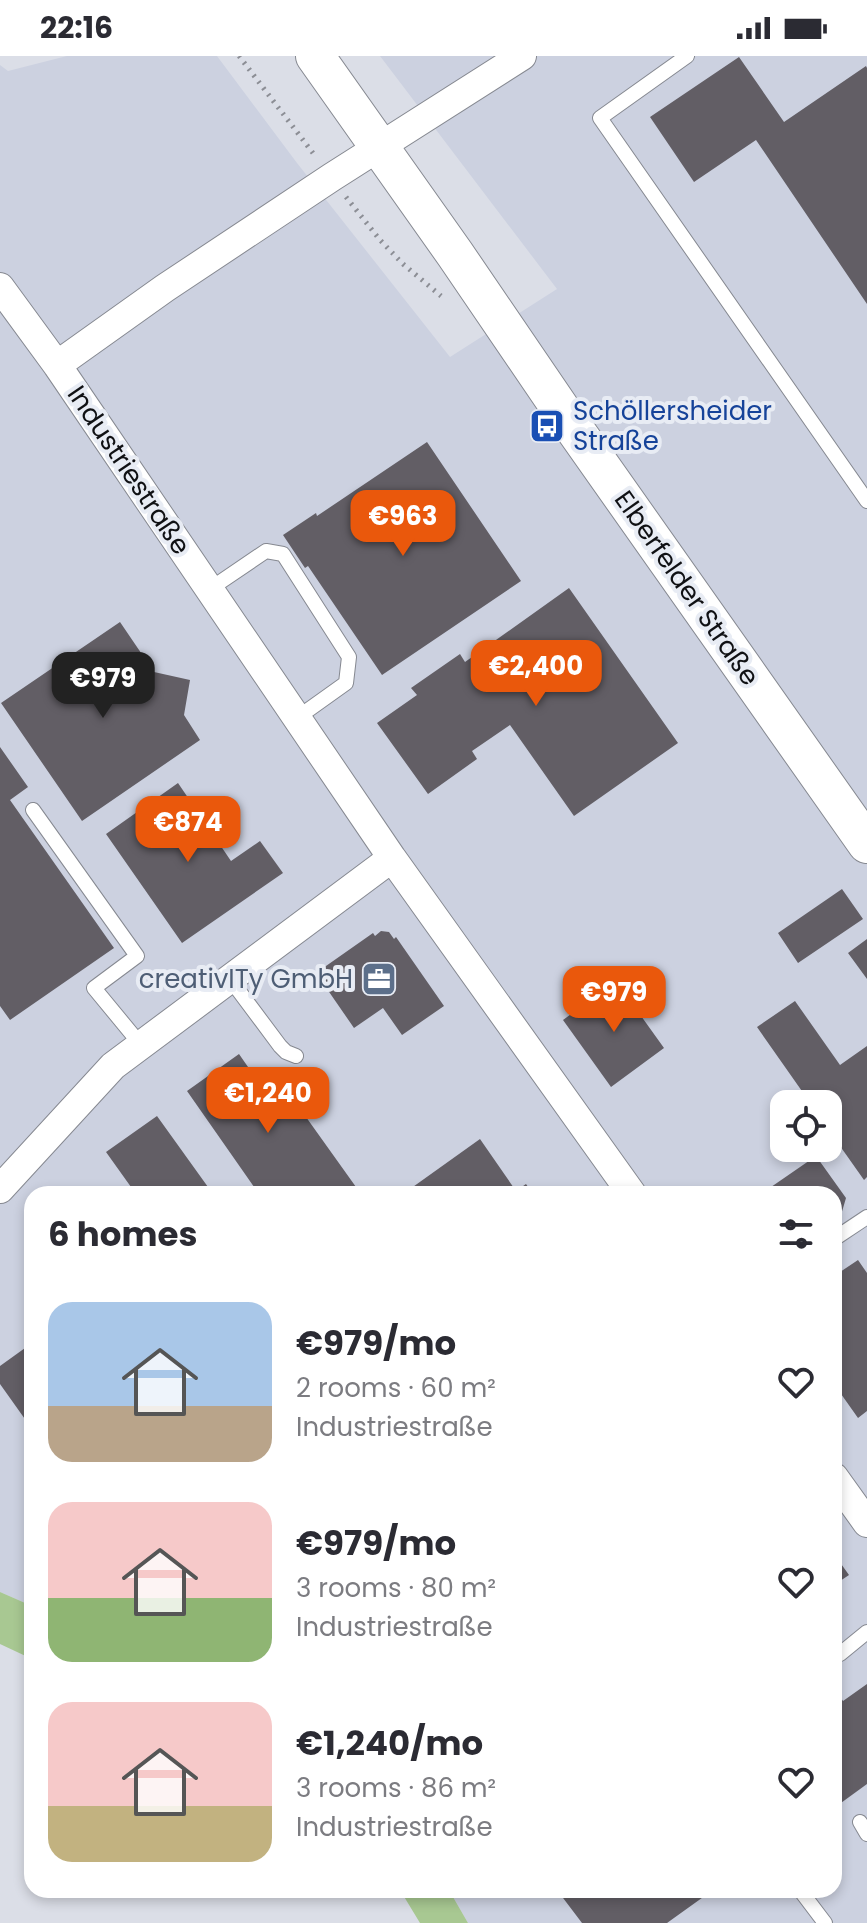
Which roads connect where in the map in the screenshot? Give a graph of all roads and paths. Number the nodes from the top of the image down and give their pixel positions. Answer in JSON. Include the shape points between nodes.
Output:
{"nodes":[{"id":1,"x":239,"y":56,"type":"edge"},
{"id":2,"x":315,"y":56,"type":"edge"},
{"id":3,"x":522,"y":56,"type":"edge"},
{"id":4,"x":687,"y":56,"type":"edge"},
{"id":5,"x":304,"y":141,"type":"dead end"},
{"id":6,"x":379,"y":147,"type":"junction"},
{"id":7,"x":358,"y":212,"type":"dead end"},
{"id":8,"x":0,"y":287,"type":"edge"},
{"id":9,"x":449,"y":306,"type":"dead end"},
{"id":10,"x":57,"y":365,"type":"junction"},
{"id":11,"x":867,"y":501,"type":"edge"},
{"id":12,"x":210,"y":589,"type":"junction"},
{"id":13,"x":297,"y":718,"type":"junction"},
{"id":14,"x":33,"y":810,"type":"dead end"},
{"id":15,"x":867,"y":844,"type":"edge"},
{"id":16,"x":392,"y":858,"type":"junction"},
{"id":17,"x":230,"y":979,"type":"junction"},
{"id":18,"x":141,"y":1045,"type":"junction"},
{"id":19,"x":296,"y":1056,"type":"dead end"},
{"id":20,"x":626,"y":1186,"type":"edge"},
{"id":21,"x":0,"y":1189,"type":"edge"},
{"id":22,"x":867,"y":1217,"type":"edge"},
{"id":23,"x":842,"y":1234,"type":"edge"},
{"id":24,"x":842,"y":1488,"type":"edge"},
{"id":25,"x":867,"y":1523,"type":"edge"},
{"id":26,"x":867,"y":1632,"type":"edge"},
{"id":27,"x":842,"y":1652,"type":"edge"},
{"id":28,"x":806,"y":1898,"type":"edge"},
{"id":29,"x":825,"y":1923,"type":"edge"}],
"edges":[{"from":1,"to":5,"type":"path"},
{"from":2,"to":6,"type":"street","name":"Elberfelder Straße"},
{"from":3,"to":6,"type":"street"},
{"from":4,"to":11,"type":"lane","via":[[600,118]]},
{"from":6,"to":10,"type":"street","name":"Industriestraße"},
{"from":6,"to":15,"type":"street","name":"Elberfelder Straße"},
{"from":7,"to":9,"type":"path"},
{"from":8,"to":10,"type":"street"},
{"from":10,"to":12,"type":"street","name":"Industriestraße"},
{"from":12,"to":13,"type":"street","name":"Industriestraße"},
{"from":12,"to":13,"type":"lane","via":[[266,551],[283,554],[349,657],[346,683]]},
{"from":13,"to":16,"type":"street","name":"Industriestraße"},
{"from":14,"to":18,"type":"lane","via":[[137,956],[94,988]]},
{"from":16,"to":17,"type":"street"},
{"from":16,"to":20,"type":"street","name":"Industriestraße"},
{"from":17,"to":18,"type":"street"},
{"from":17,"to":19,"type":"lane","via":[[280,1046]]},
{"from":18,"to":21,"type":"street","via":[[113,1066]]},
{"from":22,"to":23,"type":"lane"},
{"from":24,"to":25,"type":"street"},
{"from":26,"to":27,"type":"lane"},
{"from":28,"to":29,"type":"lane"}]}
